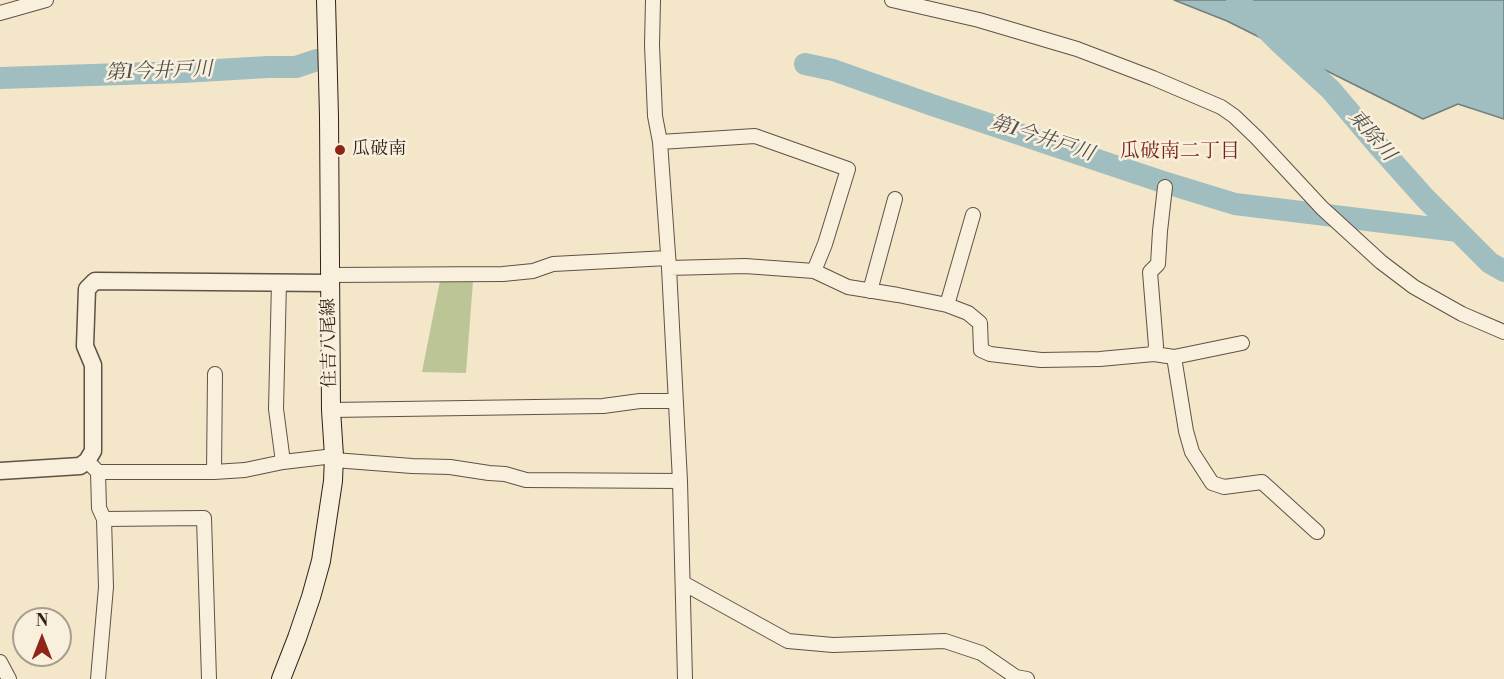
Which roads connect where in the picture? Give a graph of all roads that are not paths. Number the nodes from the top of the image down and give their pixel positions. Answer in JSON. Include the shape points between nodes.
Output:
{"nodes":[{"id":1,"x":46,"y":0,"type":"edge"},
{"id":2,"x":326,"y":0,"type":"edge"},
{"id":3,"x":653,"y":0,"type":"edge"},
{"id":4,"x":892,"y":0,"type":"edge"},
{"id":5,"x":0,"y":14,"type":"edge"},
{"id":6,"x":660,"y":142,"type":"junction"},
{"id":7,"x":1165,"y":187,"type":"dead end"},
{"id":8,"x":895,"y":200,"type":"dead end"},
{"id":9,"x":973,"y":215,"type":"dead end"},
{"id":10,"x":669,"y":263,"type":"junction"},
{"id":11,"x":814,"y":272,"type":"junction"},
{"id":12,"x":329,"y":279,"type":"junction"},
{"id":13,"x":279,"y":282,"type":"junction"},
{"id":14,"x":870,"y":291,"type":"junction"},
{"id":15,"x":947,"y":305,"type":"junction"},
{"id":16,"x":1504,"y":332,"type":"edge"},
{"id":17,"x":1242,"y":343,"type":"dead end"},
{"id":18,"x":1154,"y":354,"type":"junction"},
{"id":19,"x":1174,"y":357,"type":"junction"},
{"id":20,"x":215,"y":374,"type":"dead end"},
{"id":21,"x":676,"y":401,"type":"junction"},
{"id":22,"x":331,"y":410,"type":"junction"},
{"id":23,"x":334,"y":458,"type":"junction"},
{"id":24,"x":283,"y":462,"type":"junction"},
{"id":25,"x":93,"y":467,"type":"junction"},
{"id":26,"x":0,"y":471,"type":"edge"},
{"id":27,"x":214,"y":472,"type":"junction"},
{"id":28,"x":680,"y":481,"type":"junction"},
{"id":29,"x":104,"y":519,"type":"junction"},
{"id":30,"x":1317,"y":532,"type":"dead end"},
{"id":31,"x":683,"y":583,"type":"junction"},
{"id":32,"x":0,"y":662,"type":"edge"},
{"id":33,"x":9,"y":679,"type":"edge"},
{"id":34,"x":98,"y":679,"type":"edge"},
{"id":35,"x":209,"y":679,"type":"edge"},
{"id":36,"x":281,"y":679,"type":"edge"},
{"id":37,"x":685,"y":679,"type":"edge"},
{"id":38,"x":1028,"y":679,"type":"edge"}],
"edges":[{"from":1,"to":5,"type":"street"},
{"from":2,"to":12,"type":"main road","name":"住吉八尾線"},
{"from":3,"to":6,"type":"street","via":[[655,116]]},
{"from":4,"to":16,"type":"street","via":[[1077,49],[1221,107],[1381,262],[1414,287]]},
{"from":6,"to":10,"type":"street"},
{"from":6,"to":11,"type":"street","via":[[755,136],[848,169]]},
{"from":7,"to":18,"type":"street","via":[[1158,264],[1150,272]]},
{"from":8,"to":14,"type":"street"},
{"from":9,"to":15,"type":"street"},
{"from":10,"to":11,"type":"street"},
{"from":10,"to":12,"type":"street","via":[[553,264],[503,274]]},
{"from":10,"to":21,"type":"street"},
{"from":11,"to":14,"type":"street","via":[[848,287]]},
{"from":12,"to":13,"type":"street"},
{"from":12,"to":22,"type":"main road","name":"住吉八尾線"},
{"from":13,"to":24,"type":"street","via":[[276,409]]},
{"from":13,"to":25,"type":"street","via":[[95,281],[87,289],[85,346],[93,365]]},
{"from":14,"to":15,"type":"street"},
{"from":15,"to":18,"type":"street","via":[[968,313],[980,323],[981,350],[990,354],[1041,360]]},
{"from":17,"to":19,"type":"street"},
{"from":18,"to":19,"type":"street"},
{"from":19,"to":30,"type":"street","via":[[1192,452],[1212,483],[1224,487],[1262,482]]},
{"from":20,"to":27,"type":"street"},
{"from":21,"to":22,"type":"street","via":[[640,400],[603,406]]},
{"from":21,"to":28,"type":"street"},
{"from":22,"to":23,"type":"main road","name":"住吉八尾線"},
{"from":23,"to":24,"type":"street"},
{"from":23,"to":28,"type":"street","via":[[450,467],[526,480]]},
{"from":23,"to":36,"type":"main road","name":"住吉八尾線","via":[[321,561]]},
{"from":24,"to":27,"type":"street"},
{"from":25,"to":26,"type":"street"},
{"from":25,"to":27,"type":"street"},
{"from":25,"to":29,"type":"street"},
{"from":28,"to":31,"type":"street"},
{"from":29,"to":34,"type":"street","via":[[106,587]]},
{"from":29,"to":35,"type":"street","via":[[204,518]]},
{"from":31,"to":37,"type":"street"},
{"from":31,"to":38,"type":"street","via":[[788,641],[833,645],[945,641],[981,653],[1016,677]]},
{"from":32,"to":33,"type":"street"}]}
